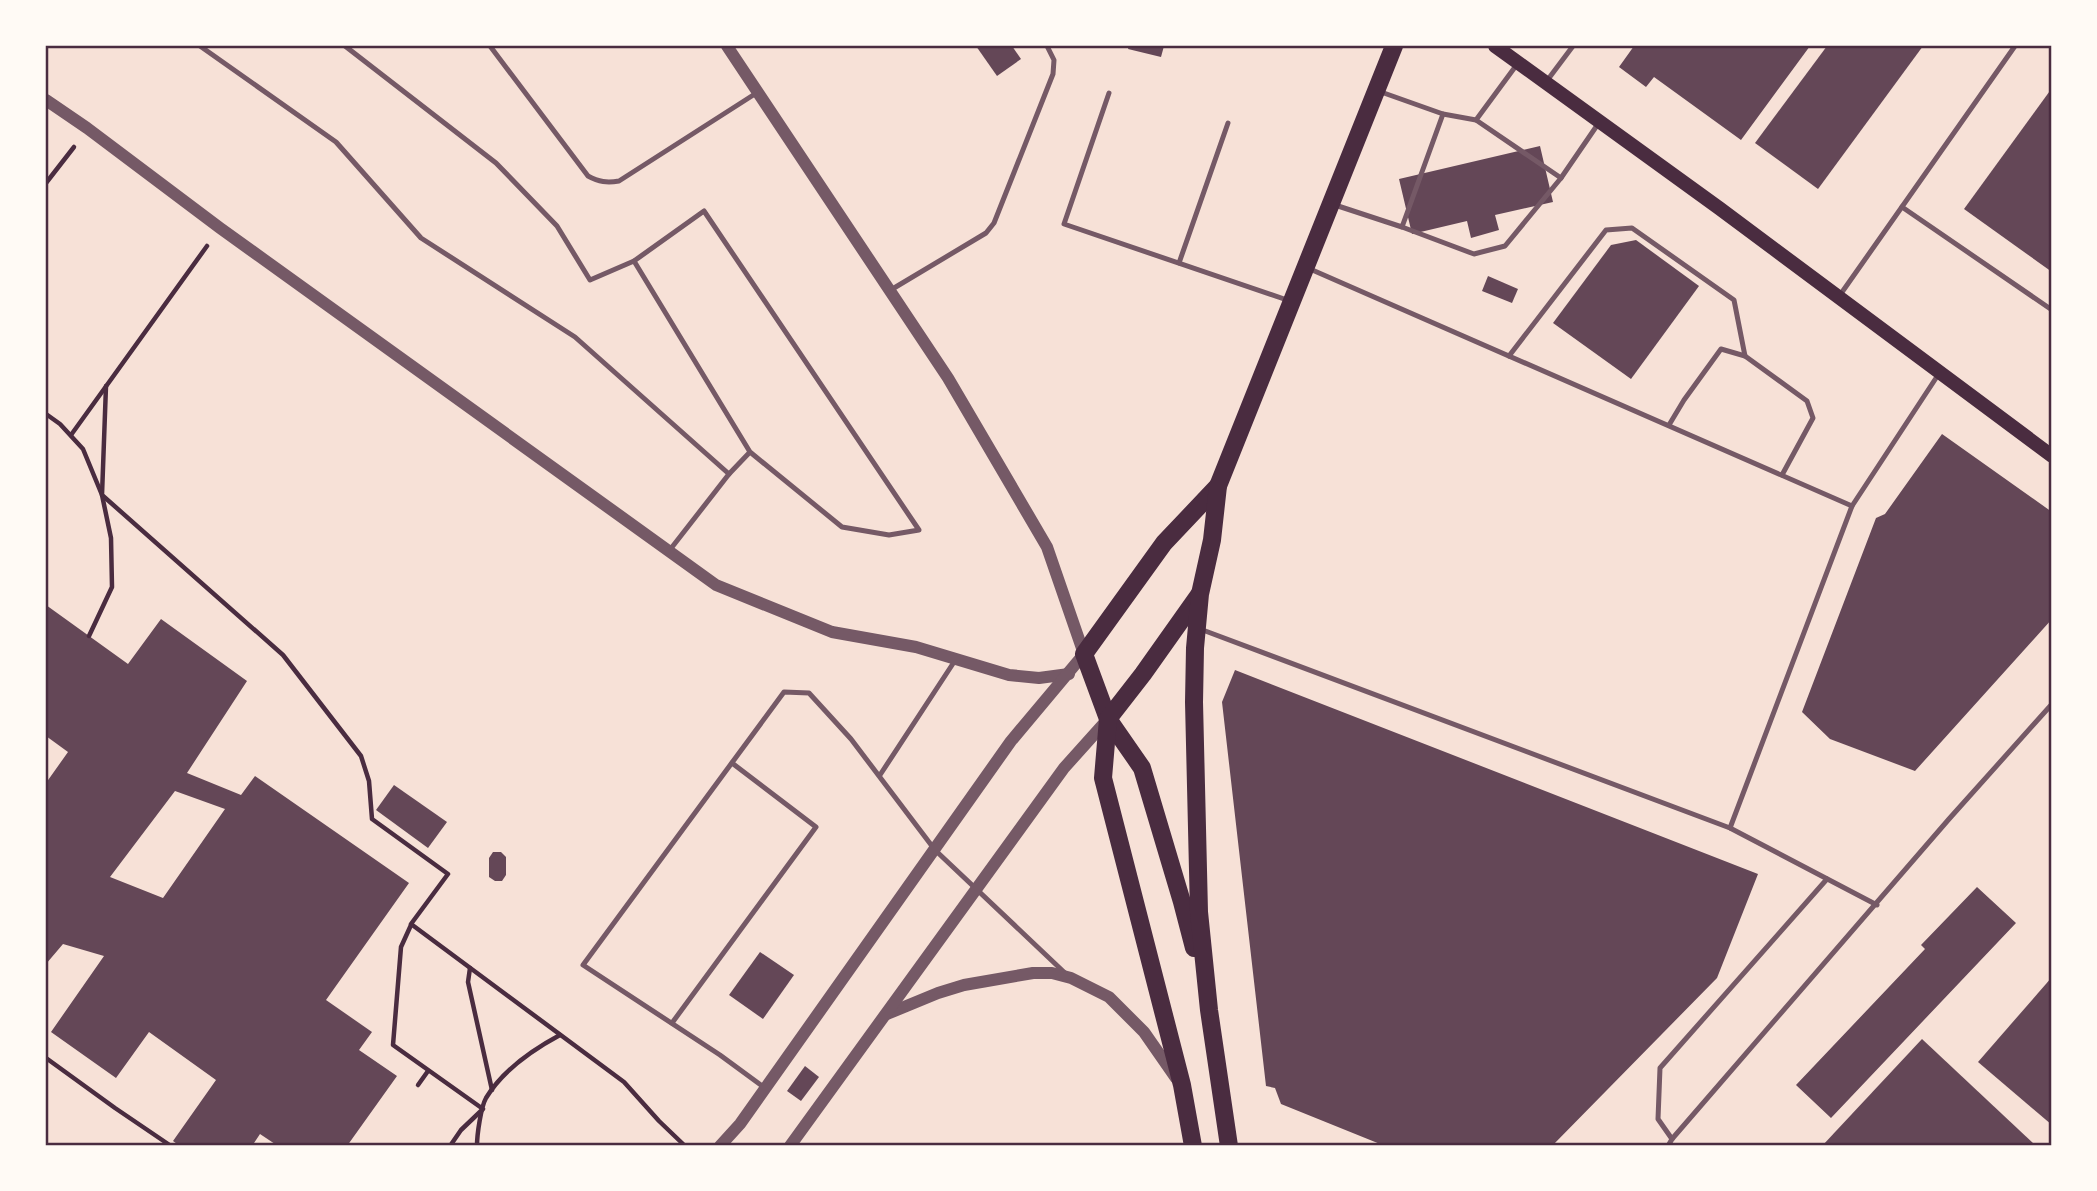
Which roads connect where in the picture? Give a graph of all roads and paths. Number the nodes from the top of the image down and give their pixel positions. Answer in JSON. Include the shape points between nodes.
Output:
{"nodes":[{"id":1,"x":200,"y":46,"type":"edge"},
{"id":2,"x":345,"y":46,"type":"edge"},
{"id":3,"x":490,"y":46,"type":"edge"},
{"id":4,"x":727,"y":46,"type":"edge"},
{"id":5,"x":1047,"y":46,"type":"edge"},
{"id":6,"x":1394,"y":46,"type":"edge"},
{"id":7,"x":1495,"y":46,"type":"edge"},
{"id":8,"x":1573,"y":46,"type":"edge"},
{"id":9,"x":2015,"y":46,"type":"edge"},
{"id":10,"x":1518,"y":62,"type":"junction"},
{"id":11,"x":1546,"y":82,"type":"junction"},
{"id":12,"x":1376,"y":90,"type":"junction"},
{"id":13,"x":758,"y":92,"type":"junction"},
{"id":14,"x":1109,"y":93,"type":"dead end"},
{"id":15,"x":46,"y":100,"type":"edge"},
{"id":16,"x":1443,"y":114,"type":"junction"},
{"id":17,"x":1476,"y":120,"type":"junction"},
{"id":18,"x":1600,"y":121,"type":"junction"},
{"id":19,"x":1228,"y":122,"type":"dead end"},
{"id":20,"x":76,"y":144,"type":"dead end"},
{"id":21,"x":1561,"y":178,"type":"junction"},
{"id":22,"x":46,"y":183,"type":"edge"},
{"id":23,"x":1332,"y":205,"type":"junction"},
{"id":24,"x":1902,"y":207,"type":"junction"},
{"id":25,"x":1402,"y":227,"type":"junction"},
{"id":26,"x":220,"y":228,"type":"junction"},
{"id":27,"x":634,"y":261,"type":"junction"},
{"id":28,"x":1179,"y":263,"type":"junction"},
{"id":29,"x":1307,"y":267,"type":"junction"},
{"id":30,"x":890,"y":291,"type":"junction"},
{"id":31,"x":1838,"y":297,"type":"junction"},
{"id":32,"x":1293,"y":302,"type":"junction"},
{"id":33,"x":2052,"y":310,"type":"edge"},
{"id":34,"x":1509,"y":356,"type":"junction"},
{"id":35,"x":1745,"y":356,"type":"junction"},
{"id":36,"x":1940,"y":373,"type":"junction"},
{"id":37,"x":106,"y":386,"type":"junction"},
{"id":38,"x":46,"y":414,"type":"edge"},
{"id":39,"x":1669,"y":425,"type":"junction"},
{"id":40,"x":71,"y":435,"type":"junction"},
{"id":41,"x":750,"y":452,"type":"junction"},
{"id":42,"x":2052,"y":456,"type":"edge"},
{"id":43,"x":729,"y":474,"type":"junction"},
{"id":44,"x":1782,"y":475,"type":"junction"},
{"id":45,"x":1218,"y":486,"type":"junction"},
{"id":46,"x":103,"y":495,"type":"junction"},
{"id":47,"x":1852,"y":506,"type":"junction"},
{"id":48,"x":669,"y":551,"type":"junction"},
{"id":49,"x":1200,"y":594,"type":"junction"},
{"id":50,"x":1196,"y":628,"type":"junction"},
{"id":51,"x":89,"y":636,"type":"dead end"},
{"id":52,"x":1084,"y":654,"type":"junction"},
{"id":53,"x":957,"y":659,"type":"junction"},
{"id":54,"x":1069,"y":674,"type":"junction"},
{"id":55,"x":2052,"y":704,"type":"edge"},
{"id":56,"x":1108,"y":719,"type":"junction"},
{"id":57,"x":732,"y":763,"type":"junction"},
{"id":58,"x":880,"y":775,"type":"junction"},
{"id":59,"x":1730,"y":828,"type":"junction"},
{"id":60,"x":934,"y":850,"type":"junction"},
{"id":61,"x":1827,"y":879,"type":"junction"},
{"id":62,"x":978,"y":889,"type":"junction"},
{"id":63,"x":1877,"y":905,"type":"junction"},
{"id":64,"x":411,"y":924,"type":"junction"},
{"id":65,"x":470,"y":968,"type":"junction"},
{"id":66,"x":1071,"y":978,"type":"junction"},
{"id":67,"x":1209,"y":1010,"type":"junction"},
{"id":68,"x":887,"y":1014,"type":"junction"},
{"id":69,"x":672,"y":1023,"type":"junction"},
{"id":70,"x":560,"y":1035,"type":"junction"},
{"id":71,"x":46,"y":1058,"type":"edge"},
{"id":72,"x":428,"y":1071,"type":"junction"},
{"id":73,"x":418,"y":1085,"type":"dead end"},
{"id":74,"x":1182,"y":1085,"type":"junction"},
{"id":75,"x":765,"y":1088,"type":"junction"},
{"id":76,"x":492,"y":1091,"type":"junction"},
{"id":77,"x":483,"y":1109,"type":"junction"},
{"id":78,"x":1672,"y":1139,"type":"junction"},
{"id":79,"x":683,"y":1144,"type":"edge"},
{"id":80,"x":171,"y":1146,"type":"edge"},
{"id":81,"x":450,"y":1146,"type":"edge"},
{"id":82,"x":477,"y":1146,"type":"edge"},
{"id":83,"x":720,"y":1146,"type":"edge"},
{"id":84,"x":790,"y":1146,"type":"edge"},
{"id":85,"x":1193,"y":1146,"type":"edge"},
{"id":86,"x":1230,"y":1146,"type":"edge"},
{"id":87,"x":1668,"y":1146,"type":"edge"}],
"edges":[{"from":1,"to":43,"type":"lane","via":[[336,142],[421,238],[575,337]]},
{"from":2,"to":27,"type":"lane","via":[[496,163],[557,226],[590,280]]},
{"from":3,"to":13,"type":"lane","via":[[588,176],[608,183],[619,181]]},
{"from":4,"to":13,"type":"street"},
{"from":5,"to":30,"type":"lane","via":[[1054,60],[1053,74],[994,223],[986,233]]},
{"from":6,"to":12,"type":"main road"},
{"from":7,"to":10,"type":"main road"},
{"from":8,"to":11,"type":"lane"},
{"from":9,"to":24,"type":"lane"},
{"from":10,"to":11,"type":"main road"},
{"from":10,"to":17,"type":"lane"},
{"from":11,"to":18,"type":"main road"},
{"from":12,"to":16,"type":"lane"},
{"from":12,"to":23,"type":"main road"},
{"from":13,"to":30,"type":"street"},
{"from":14,"to":28,"type":"lane","via":[[1064,224]]},
{"from":15,"to":26,"type":"street"},
{"from":16,"to":17,"type":"lane"},
{"from":16,"to":25,"type":"lane"},
{"from":17,"to":21,"type":"lane"},
{"from":18,"to":21,"type":"lane"},
{"from":18,"to":31,"type":"main road"},
{"from":19,"to":28,"type":"lane"},
{"from":20,"to":22,"type":"path"},
{"from":21,"to":25,"type":"lane","via":[[1505,246],[1474,254]]},
{"from":23,"to":25,"type":"lane"},
{"from":23,"to":29,"type":"main road"},
{"from":24,"to":31,"type":"lane"},
{"from":24,"to":33,"type":"lane"},
{"from":26,"to":37,"type":"path"},
{"from":26,"to":48,"type":"street"},
{"from":27,"to":41,"type":"lane"},
{"from":27,"to":41,"type":"lane","via":[[704,212],[919,530],[890,535],[842,527]]},
{"from":28,"to":32,"type":"lane"},
{"from":29,"to":32,"type":"main road"},
{"from":29,"to":34,"type":"lane"},
{"from":30,"to":52,"type":"street","via":[[1047,547]]},
{"from":31,"to":36,"type":"main road"},
{"from":32,"to":45,"type":"main road"},
{"from":34,"to":35,"type":"lane","via":[[1606,230],[1632,228],[1734,300]]},
{"from":34,"to":39,"type":"lane"},
{"from":35,"to":39,"type":"lane","via":[[1721,349]]},
{"from":35,"to":44,"type":"lane","via":[[1807,401],[1813,418]]},
{"from":36,"to":42,"type":"main road"},
{"from":36,"to":47,"type":"lane"},
{"from":37,"to":40,"type":"path"},
{"from":37,"to":46,"type":"path"},
{"from":38,"to":40,"type":"path"},
{"from":39,"to":44,"type":"lane"},
{"from":40,"to":46,"type":"path","via":[[83,449]]},
{"from":41,"to":43,"type":"lane"},
{"from":43,"to":48,"type":"lane"},
{"from":44,"to":47,"type":"lane"},
{"from":45,"to":49,"type":"main road"},
{"from":45,"to":52,"type":"main road","via":[[1164,543]]},
{"from":46,"to":51,"type":"path","via":[[111,538],[112,587]]},
{"from":46,"to":64,"type":"path","via":[[283,655],[361,756],[369,781],[372,818],[448,874]]},
{"from":47,"to":59,"type":"lane"},
{"from":48,"to":53,"type":"street","via":[[716,585],[832,632]]},
{"from":49,"to":50,"type":"main road"},
{"from":49,"to":56,"type":"main road"},
{"from":50,"to":59,"type":"lane"},
{"from":50,"to":67,"type":"main road","via":[[1199,912]]},
{"from":52,"to":54,"type":"street"},
{"from":52,"to":56,"type":"main road"},
{"from":53,"to":54,"type":"street","via":[[1017,677]]},
{"from":53,"to":58,"type":"lane"},
{"from":54,"to":60,"type":"street","via":[[1011,741]]},
{"from":55,"to":63,"type":"lane"},
{"from":56,"to":62,"type":"street","via":[[1064,768]]},
{"from":56,"to":67,"type":"main road","via":[[1142,768]]},
{"from":56,"to":74,"type":"main road","via":[[1103,778]]},
{"from":57,"to":58,"type":"lane","via":[[784,692],[808,694]]},
{"from":57,"to":69,"type":"lane","via":[[816,827]]},
{"from":57,"to":69,"type":"lane","via":[[583,965]]},
{"from":58,"to":60,"type":"lane"},
{"from":59,"to":61,"type":"lane"},
{"from":60,"to":62,"type":"lane"},
{"from":60,"to":75,"type":"street"},
{"from":61,"to":63,"type":"lane"},
{"from":61,"to":78,"type":"lane","via":[[1660,1068],[1658,1119]]},
{"from":62,"to":66,"type":"lane"},
{"from":62,"to":68,"type":"street"},
{"from":63,"to":78,"type":"lane"},
{"from":64,"to":65,"type":"path"},
{"from":64,"to":72,"type":"path","via":[[401,947],[393,1045]]},
{"from":65,"to":70,"type":"path"},
{"from":65,"to":76,"type":"path","via":[[468,982]]},
{"from":66,"to":68,"type":"street","via":[[1033,973],[997,978],[938,993]]},
{"from":66,"to":74,"type":"street","via":[[1109,997],[1129,1015]]},
{"from":67,"to":86,"type":"main road"},
{"from":68,"to":84,"type":"street"},
{"from":69,"to":75,"type":"lane"},
{"from":70,"to":76,"type":"path","via":[[507,1072]]},
{"from":70,"to":79,"type":"path","via":[[624,1083]]},
{"from":71,"to":80,"type":"path"},
{"from":72,"to":73,"type":"path"},
{"from":72,"to":77,"type":"path"},
{"from":74,"to":85,"type":"main road"},
{"from":75,"to":83,"type":"street"},
{"from":76,"to":77,"type":"path"},
{"from":77,"to":81,"type":"path"},
{"from":77,"to":82,"type":"path"},
{"from":78,"to":87,"type":"lane"}]}
